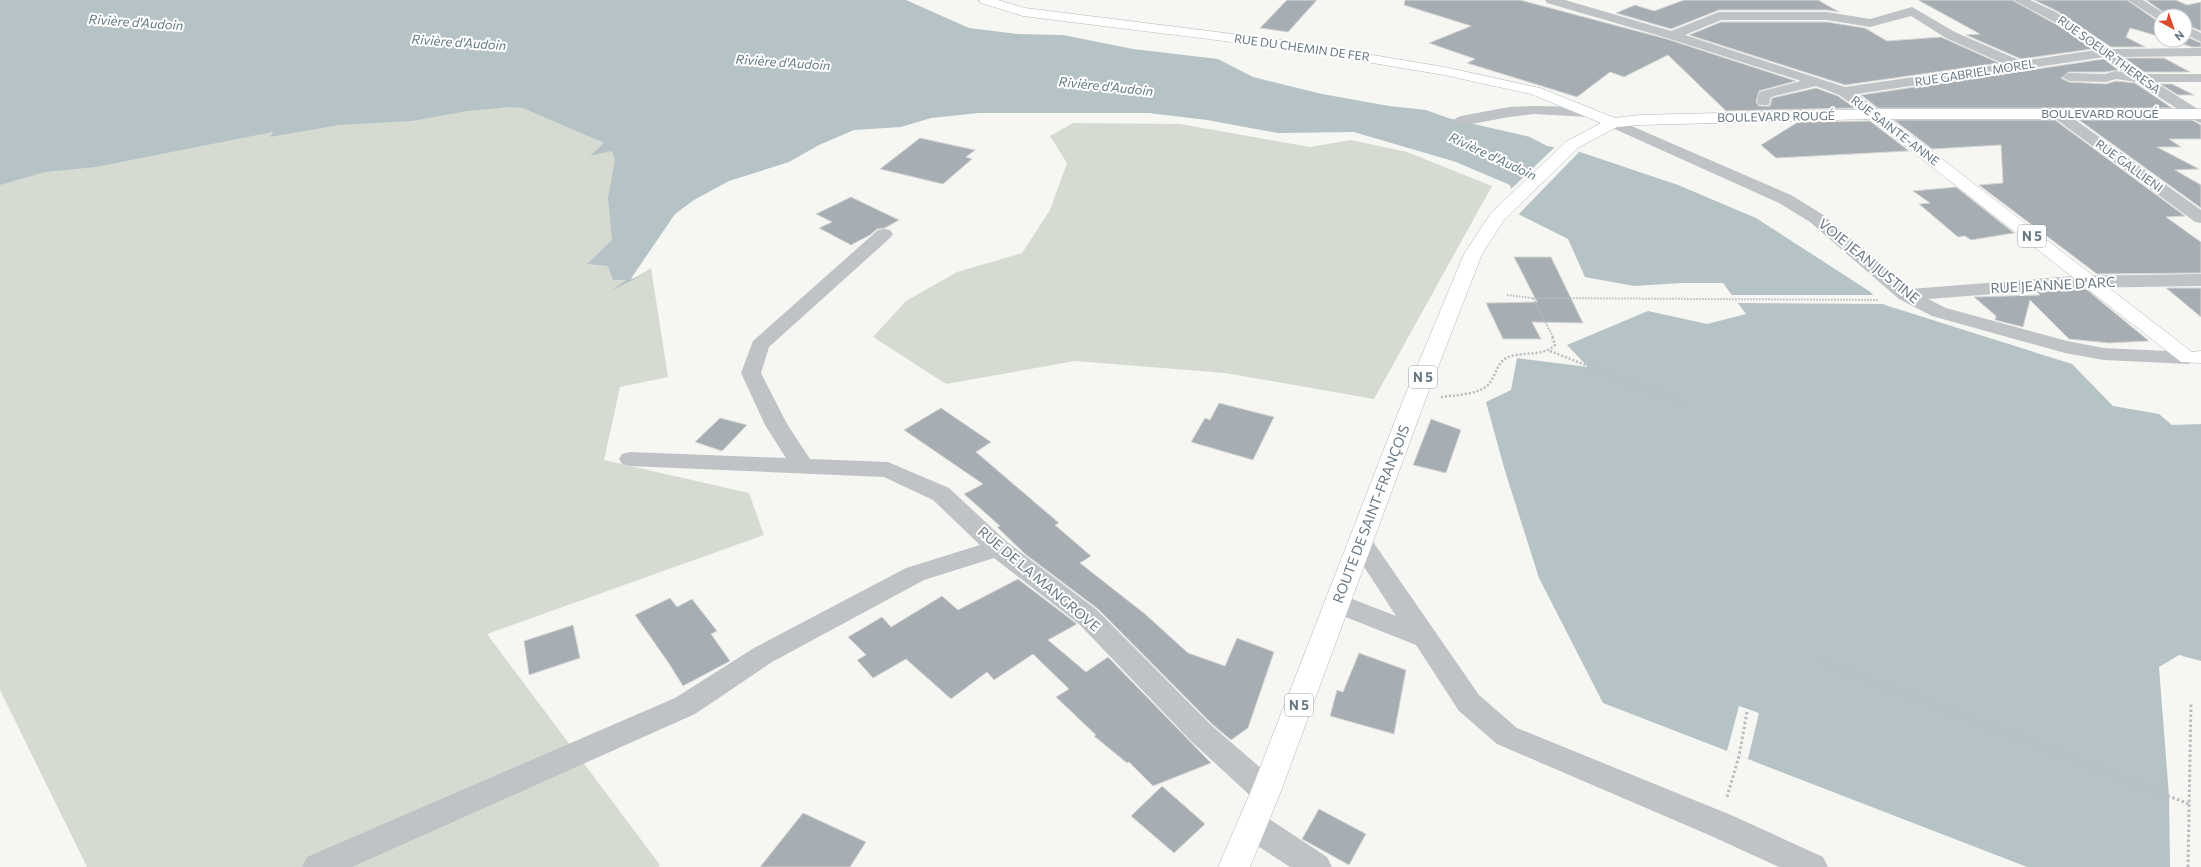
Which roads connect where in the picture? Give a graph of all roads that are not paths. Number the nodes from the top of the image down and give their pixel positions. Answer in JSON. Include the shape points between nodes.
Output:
{"nodes":[{"id":1,"x":985,"y":0,"type":"edge"},
{"id":2,"x":1552,"y":0,"type":"edge"},
{"id":3,"x":2019,"y":0,"type":"edge"},
{"id":4,"x":2052,"y":0,"type":"edge"},
{"id":5,"x":2134,"y":0,"type":"edge"},
{"id":6,"x":1793,"y":3,"type":"dead end"},
{"id":7,"x":1911,"y":5,"type":"edge"},
{"id":8,"x":2036,"y":5,"type":"junction"},
{"id":9,"x":2153,"y":11,"type":"edge"},
{"id":10,"x":1827,"y":16,"type":"junction"},
{"id":11,"x":1894,"y":18,"type":"junction"},
{"id":12,"x":1925,"y":21,"type":"junction"},
{"id":13,"x":1672,"y":35,"type":"junction"},
{"id":14,"x":2201,"y":52,"type":"edge"},
{"id":15,"x":2106,"y":53,"type":"junction"},
{"id":16,"x":2020,"y":66,"type":"junction"},
{"id":17,"x":2069,"y":78,"type":"dead end"},
{"id":18,"x":2138,"y":78,"type":"junction"},
{"id":19,"x":2201,"y":78,"type":"edge"},
{"id":20,"x":1817,"y":81,"type":"junction"},
{"id":21,"x":1844,"y":92,"type":"junction"},
{"id":22,"x":1764,"y":102,"type":"dead end"},
{"id":23,"x":1589,"y":112,"type":"junction"},
{"id":24,"x":1876,"y":114,"type":"junction"},
{"id":25,"x":2058,"y":114,"type":"junction"},
{"id":26,"x":2199,"y":116,"type":"edge"},
{"id":27,"x":1461,"y":121,"type":"dead end"},
{"id":28,"x":1613,"y":123,"type":"junction"},
{"id":29,"x":1538,"y":178,"type":"joint"},
{"id":30,"x":2201,"y":218,"type":"edge"},
{"id":31,"x":884,"y":234,"type":"dead end"},
{"id":32,"x":2201,"y":280,"type":"edge"},
{"id":33,"x":2090,"y":282,"type":"junction"},
{"id":34,"x":1906,"y":295,"type":"junction"},
{"id":35,"x":2194,"y":357,"type":"edge"},
{"id":36,"x":630,"y":459,"type":"dead end"},
{"id":37,"x":803,"y":466,"type":"junction"},
{"id":38,"x":1360,"y":542,"type":"junction"},
{"id":39,"x":998,"y":548,"type":"junction"},
{"id":40,"x":1337,"y":603,"type":"junction"},
{"id":41,"x":1425,"y":638,"type":"junction"},
{"id":42,"x":1266,"y":791,"type":"junction"},
{"id":43,"x":1252,"y":825,"type":"junction"},
{"id":44,"x":318,"y":867,"type":"edge"},
{"id":45,"x":1234,"y":867,"type":"edge"},
{"id":46,"x":1316,"y":867,"type":"edge"},
{"id":47,"x":1812,"y":867,"type":"edge"}],
"edges":[{"from":1,"to":23,"type":"main road","name":"RUE DU CHEMIN DE FER","via":[[1023,12],[1289,45],[1444,71],[1535,91]]},
{"from":2,"to":13,"type":"street","name":"RUE SAINTE-ANNE"},
{"from":3,"to":8,"type":"street","name":"RUE SOEUR THERESA"},
{"from":4,"to":8,"type":"street"},
{"from":5,"to":9,"type":"street"},
{"from":6,"to":10,"type":"street"},
{"from":7,"to":11,"type":"street"},
{"from":7,"to":12,"type":"street"},
{"from":8,"to":15,"type":"street","name":"RUE SOEUR THERESA","via":[[2062,20]]},
{"from":10,"to":11,"type":"street","via":[[1870,23]]},
{"from":10,"to":13,"type":"street","via":[[1719,16]]},
{"from":11,"to":12,"type":"street"},
{"from":12,"to":16,"type":"street"},
{"from":13,"to":20,"type":"street","name":"RUE SAINTE-ANNE"},
{"from":14,"to":15,"type":"street","name":"RUE GABRIEL MOREL"},
{"from":15,"to":16,"type":"street","name":"RUE GABRIEL MOREL"},
{"from":15,"to":18,"type":"street","name":"RUE SOEUR THERESA"},
{"from":16,"to":21,"type":"street","name":"RUE GABRIEL MOREL"},
{"from":17,"to":18,"type":"street","via":[[2106,78],[2120,75]]},
{"from":18,"to":19,"type":"street"},
{"from":18,"to":26,"type":"street","name":"RUE SOEUR THERESA"},
{"from":20,"to":21,"type":"street","name":"RUE SAINTE-ANNE"},
{"from":20,"to":22,"type":"street","via":[[1770,92],[1764,95]]},
{"from":21,"to":24,"type":"street","name":"RUE SAINTE-ANNE"},
{"from":23,"to":27,"type":"street","via":[[1534,110]]},
{"from":23,"to":28,"type":"main road","name":"RUE DU CHEMIN DE FER"},
{"from":24,"to":25,"type":"main road","name":"BOULEVARD ROUGÉ","number":"N 5"},
{"from":24,"to":28,"type":"main road","name":"BOULEVARD ROUGÉ","number":"N 5","via":[[1640,120]]},
{"from":24,"to":33,"type":"main road","name":"RUE SAINTE-ANNE","number":"N 5"},
{"from":25,"to":26,"type":"main road","name":"BOULEVARD ROUGÉ","number":"N 5"},
{"from":25,"to":30,"type":"street","name":"RUE GALLIENI"},
{"from":28,"to":29,"type":"main road","name":"BOULEVARD ROUGÉ","number":"N 5","via":[[1573,144]]},
{"from":28,"to":34,"type":"street","name":"VOIE JEAN JUSTINE","via":[[1805,210]]},
{"from":29,"to":38,"type":"main road","name":"ROUTE DE SAINT-FRANÇOIS","number":"N 5","via":[[1497,217],[1473,254]]},
{"from":31,"to":37,"type":"street","via":[[760,345],[751,373],[776,425]]},
{"from":32,"to":33,"type":"street","name":"RUE JEANNE D'ARC"},
{"from":33,"to":34,"type":"street","name":"RUE JEANNE D'ARC"},
{"from":33,"to":35,"type":"main road","name":"RUE SAINTE-ANNE","number":"N 5"},
{"from":34,"to":35,"type":"street","name":"VOIE JEAN JUSTINE","via":[[1939,312],[2065,347],[2104,354]]},
{"from":36,"to":37,"type":"street","name":"RUE DE LA MANGROVE"},
{"from":37,"to":39,"type":"street","name":"RUE DE LA MANGROVE","via":[[888,470],[942,494]]},
{"from":38,"to":40,"type":"main road","name":"ROUTE DE SAINT-FRANÇOIS","number":"N 5"},
{"from":38,"to":41,"type":"street"},
{"from":39,"to":42,"type":"street","name":"RUE DE LA MANGROVE","via":[[1088,617],[1201,733]]},
{"from":39,"to":44,"type":"street","via":[[916,574],[763,655],[685,706]]},
{"from":40,"to":41,"type":"street"},
{"from":40,"to":42,"type":"main road","name":"ROUTE DE SAINT-FRANÇOIS","number":"N 5"},
{"from":41,"to":47,"type":"street","via":[[1469,703],[1507,736],[1720,825]]},
{"from":42,"to":43,"type":"main road","name":"ROUTE DE SAINT-FRANÇOIS","number":"N 5"},
{"from":43,"to":45,"type":"main road","name":"ROUTE DE SAINT-FRANÇOIS","number":"N 5"},
{"from":43,"to":46,"type":"street"}]}
